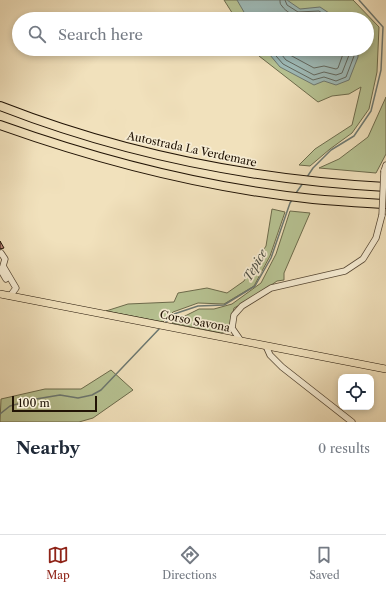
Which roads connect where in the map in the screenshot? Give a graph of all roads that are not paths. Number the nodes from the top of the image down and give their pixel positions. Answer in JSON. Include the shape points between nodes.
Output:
{"nodes":[{"id":1,"x":0,"y":106,"type":"edge"},
{"id":2,"x":0,"y":125,"type":"edge"},
{"id":3,"x":385,"y":168,"type":"edge"},
{"id":4,"x":386,"y":187,"type":"edge"},
{"id":5,"x":386,"y":204,"type":"edge"},
{"id":6,"x":1,"y":253,"type":"dead end"},
{"id":7,"x":0,"y":269,"type":"edge"},
{"id":8,"x":0,"y":294,"type":"edge"},
{"id":9,"x":12,"y":294,"type":"junction"},
{"id":10,"x":241,"y":341,"type":"junction"},
{"id":11,"x":266,"y":346,"type":"junction"},
{"id":12,"x":386,"y":370,"type":"edge"},
{"id":13,"x":352,"y":422,"type":"edge"}],
"edges":[{"from":1,"to":4,"type":"highway","name":"Autostrada La Verdemare","via":[[108,142],[230,170],[320,182]]},
{"from":2,"to":5,"type":"highway","via":[[149,170],[239,189],[313,199]]},
{"from":3,"to":10,"type":"street","bridge":true,"via":[[382,215],[376,238],[363,259],[345,271],[271,288],[242,306],[234,315],[232,328]]},
{"from":6,"to":9,"type":"street","via":[[5,259],[3,266],[16,288]]},
{"from":7,"to":9,"type":"street"},
{"from":8,"to":9,"type":"main road","name":"Corso Savona"},
{"from":9,"to":10,"type":"main road","name":"Corso Savona"},
{"from":10,"to":11,"type":"main road","name":"Corso Savona"},
{"from":11,"to":12,"type":"main road","name":"Corso Savona"},
{"from":11,"to":13,"type":"street","via":[[270,355],[282,366]]}]}
